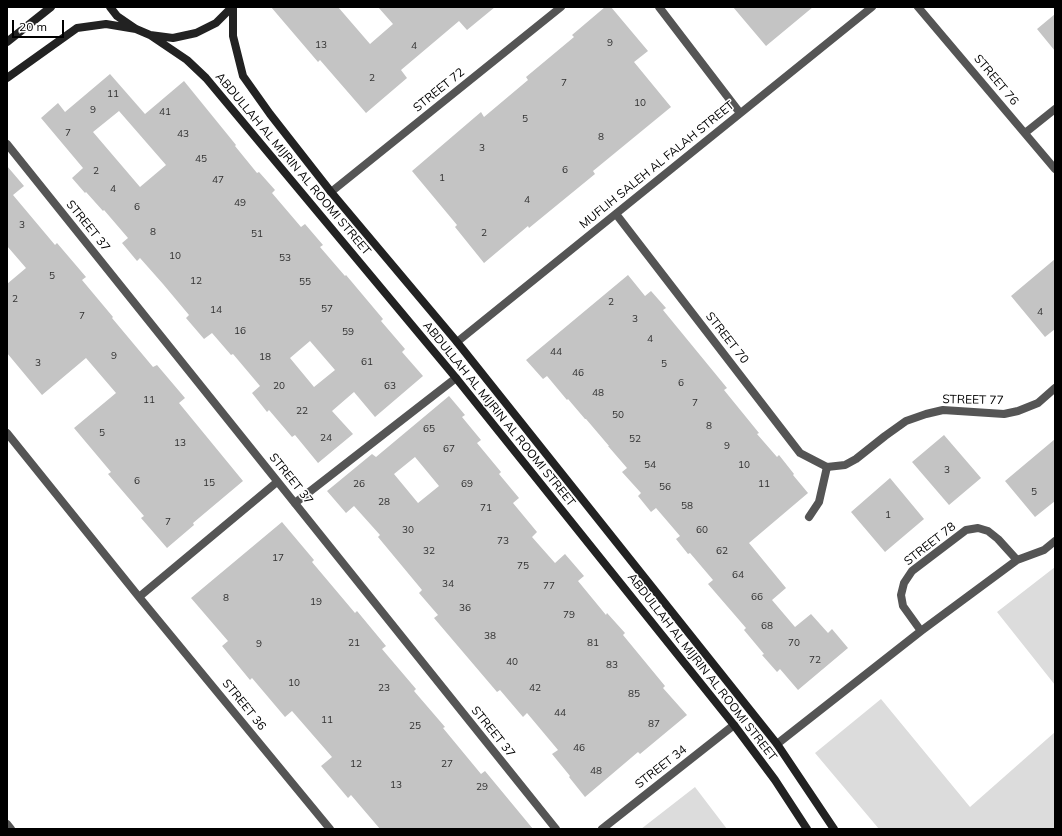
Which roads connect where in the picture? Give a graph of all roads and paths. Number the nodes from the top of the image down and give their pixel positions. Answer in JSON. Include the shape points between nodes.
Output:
{"nodes":[{"id":1,"x":51,"y":7,"type":"edge"},
{"id":2,"x":110,"y":7,"type":"edge"},
{"id":3,"x":232,"y":7,"type":"edge"},
{"id":4,"x":561,"y":7,"type":"edge"},
{"id":5,"x":659,"y":7,"type":"edge"},
{"id":6,"x":872,"y":7,"type":"edge"},
{"id":7,"x":918,"y":7,"type":"edge"},
{"id":8,"x":136,"y":30,"type":"junction"},
{"id":9,"x":150,"y":35,"type":"junction"},
{"id":10,"x":7,"y":42,"type":"edge"},
{"id":11,"x":7,"y":78,"type":"edge"},
{"id":12,"x":1055,"y":109,"type":"edge"},
{"id":13,"x":740,"y":113,"type":"junction"},
{"id":14,"x":1025,"y":133,"type":"junction"},
{"id":15,"x":7,"y":144,"type":"edge"},
{"id":16,"x":1055,"y":169,"type":"edge"},
{"id":17,"x":331,"y":192,"type":"junction"},
{"id":18,"x":616,"y":214,"type":"junction"},
{"id":19,"x":457,"y":342,"type":"junction"},
{"id":20,"x":456,"y":378,"type":"junction"},
{"id":21,"x":1055,"y":388,"type":"edge"},
{"id":22,"x":7,"y":433,"type":"edge"},
{"id":23,"x":828,"y":467,"type":"junction"},
{"id":24,"x":277,"y":482,"type":"junction"},
{"id":25,"x":294,"y":503,"type":"junction"},
{"id":26,"x":810,"y":517,"type":"dead end"},
{"id":27,"x":1055,"y":541,"type":"edge"},
{"id":28,"x":1017,"y":560,"type":"junction"},
{"id":29,"x":139,"y":597,"type":"junction"},
{"id":30,"x":921,"y":631,"type":"junction"},
{"id":31,"x":734,"y":725,"type":"junction"},
{"id":32,"x":777,"y":744,"type":"junction"},
{"id":33,"x":7,"y":824,"type":"edge"},
{"id":34,"x":11,"y":829,"type":"edge"},
{"id":35,"x":330,"y":829,"type":"edge"},
{"id":36,"x":556,"y":829,"type":"edge"},
{"id":37,"x":602,"y":829,"type":"edge"},
{"id":38,"x":807,"y":829,"type":"edge"},
{"id":39,"x":834,"y":829,"type":"edge"}],
"edges":[{"from":1,"to":10,"type":"main road"},
{"from":2,"to":8,"type":"main road","via":[[117,16]]},
{"from":3,"to":9,"type":"main road","via":[[216,23],[196,33],[173,38]]},
{"from":3,"to":17,"type":"main road","name":"ABDULLAH AL MIJRIN AL ROOMI STREET","via":[[233,36],[243,76]]},
{"from":4,"to":17,"type":"street","name":"STREET 72"},
{"from":5,"to":13,"type":"street"},
{"from":6,"to":13,"type":"street","name":"MUFLIH SALEH AL FALAH STREET"},
{"from":7,"to":14,"type":"street","name":"STREET 76"},
{"from":8,"to":9,"type":"main road"},
{"from":8,"to":11,"type":"main road","via":[[106,24],[77,28]]},
{"from":9,"to":20,"type":"main road","name":"ABDULLAH AL MIJRIN AL ROOMI STREET","via":[[187,60],[206,78]]},
{"from":12,"to":14,"type":"street"},
{"from":13,"to":18,"type":"street","name":"MUFLIH SALEH AL FALAH STREET"},
{"from":14,"to":16,"type":"street","name":"STREET 76"},
{"from":15,"to":24,"type":"street","name":"STREET 37"},
{"from":17,"to":19,"type":"main road","name":"ABDULLAH AL MIJRIN AL ROOMI STREET"},
{"from":18,"to":19,"type":"street","name":"MUFLIH SALEH AL FALAH STREET"},
{"from":18,"to":23,"type":"street","name":"STREET 70","via":[[800,454]]},
{"from":19,"to":32,"type":"main road","name":"ABDULLAH AL MIJRIN AL ROOMI STREET"},
{"from":20,"to":25,"type":"street"},
{"from":20,"to":31,"type":"main road","name":"ABDULLAH AL MIJRIN AL ROOMI STREET"},
{"from":21,"to":23,"type":"street","name":"STREET 77","via":[[1038,403],[1018,412],[1004,414],[943,410],[926,414],[906,421],[845,465]]},
{"from":22,"to":29,"type":"street","name":"STREET 36"},
{"from":23,"to":26,"type":"street","via":[[819,502]]},
{"from":24,"to":25,"type":"street","name":"STREET 37"},
{"from":24,"to":29,"type":"street"},
{"from":25,"to":36,"type":"street","name":"STREET 37"},
{"from":27,"to":28,"type":"street","via":[[1044,550]]},
{"from":28,"to":30,"type":"street"},
{"from":28,"to":30,"type":"street","name":"STREET 78","via":[[988,532],[978,528],[966,530],[912,572],[904,583],[901,595],[903,606]]},
{"from":29,"to":35,"type":"street","name":"STREET 36"},
{"from":30,"to":32,"type":"street"},
{"from":31,"to":37,"type":"street","name":"STREET 34"},
{"from":31,"to":38,"type":"main road","name":"ABDULLAH AL MIJRIN AL ROOMI STREET"},
{"from":32,"to":39,"type":"main road","name":"ABDULLAH AL MIJRIN AL ROOMI STREET"},
{"from":33,"to":34,"type":"street"}]}
